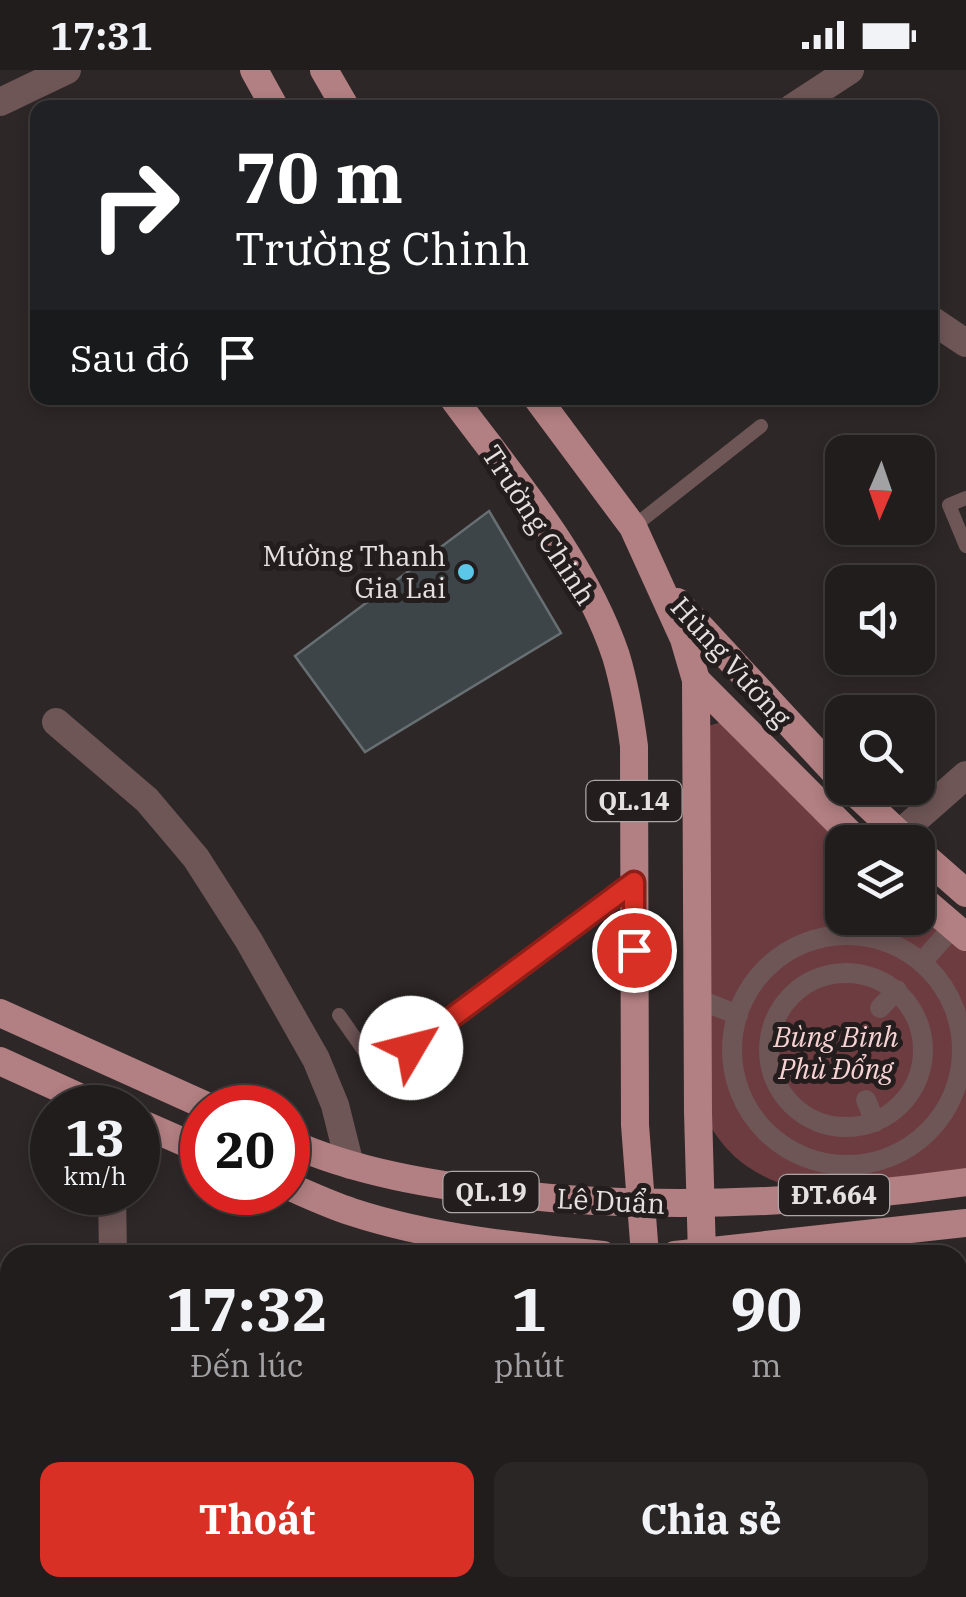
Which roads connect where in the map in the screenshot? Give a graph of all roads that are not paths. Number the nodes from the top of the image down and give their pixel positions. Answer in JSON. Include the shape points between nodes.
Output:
{"nodes":[{"id":1,"x":67,"y":70,"type":"edge"},
{"id":2,"x":254,"y":70,"type":"edge"},
{"id":3,"x":324,"y":70,"type":"edge"},
{"id":4,"x":850,"y":70,"type":"edge"},
{"id":5,"x":271,"y":100,"type":"edge"},
{"id":6,"x":341,"y":100,"type":"edge"},
{"id":7,"x":804,"y":100,"type":"edge"},
{"id":8,"x":0,"y":102,"type":"edge"},
{"id":9,"x":938,"y":324,"type":"edge"},
{"id":10,"x":966,"y":343,"type":"edge"},
{"id":11,"x":458,"y":405,"type":"edge"},
{"id":12,"x":541,"y":405,"type":"edge"},
{"id":13,"x":761,"y":426,"type":"dead end"},
{"id":14,"x":966,"y":498,"type":"edge"},
{"id":15,"x":633,"y":527,"type":"junction"},
{"id":16,"x":966,"y":546,"type":"edge"},
{"id":17,"x":662,"y":586,"type":"junction"},
{"id":18,"x":696,"y":680,"type":"junction"},
{"id":19,"x":56,"y":722,"type":"dead end"},
{"id":20,"x":825,"y":762,"type":"edge"},
{"id":21,"x":966,"y":775,"type":"edge"},
{"id":22,"x":868,"y":805,"type":"edge"},
{"id":23,"x":841,"y":825,"type":"edge"},
{"id":24,"x":889,"y":825,"type":"edge"},
{"id":25,"x":923,"y":825,"type":"edge"},
{"id":26,"x":935,"y":866,"type":"edge"},
{"id":27,"x":634,"y":882,"type":"junction"},
{"id":28,"x":966,"y":893,"type":"edge"},
{"id":29,"x":935,"y":911,"type":"edge"},
{"id":30,"x":959,"y":932,"type":"edge"},
{"id":31,"x":922,"y":962,"type":"junction"},
{"id":32,"x":897,"y":990,"type":"junction"},
{"id":33,"x":698,"y":999,"type":"junction"},
{"id":34,"x":880,"y":1008,"type":"dead end"},
{"id":35,"x":0,"y":1013,"type":"edge"},
{"id":36,"x":338,"y":1015,"type":"dead end"},
{"id":37,"x":738,"y":1015,"type":"junction"},
{"id":38,"x":0,"y":1061,"type":"edge"},
{"id":39,"x":53,"y":1085,"type":"edge"},
{"id":40,"x":180,"y":1094,"type":"edge"},
{"id":41,"x":866,"y":1100,"type":"dead end"},
{"id":42,"x":875,"y":1122,"type":"junction"},
{"id":43,"x":310,"y":1150,"type":"edge"},
{"id":44,"x":886,"y":1156,"type":"junction"},
{"id":45,"x":350,"y":1165,"type":"junction"},
{"id":46,"x":955,"y":1184,"type":"edge"},
{"id":47,"x":900,"y":1189,"type":"junction"},
{"id":48,"x":310,"y":1196,"type":"edge"},
{"id":49,"x":641,"y":1204,"type":"junction"},
{"id":50,"x":701,"y":1205,"type":"junction"},
{"id":51,"x":112,"y":1215,"type":"edge"},
{"id":52,"x":958,"y":1224,"type":"edge"},
{"id":53,"x":113,"y":1245,"type":"edge"},
{"id":54,"x":523,"y":1245,"type":"edge"},
{"id":55,"x":644,"y":1245,"type":"edge"},
{"id":56,"x":702,"y":1245,"type":"edge"},
{"id":57,"x":785,"y":1245,"type":"edge"}],
"edges":[{"from":1,"to":8,"type":"street"},
{"from":2,"to":5,"type":"main road"},
{"from":3,"to":6,"type":"main road"},
{"from":4,"to":7,"type":"street"},
{"from":9,"to":10,"type":"street"},
{"from":11,"to":27,"type":"main road","name":"Trường Chinh","number":"QL.14","via":[[569,560],[615,654],[634,746]]},
{"from":12,"to":15,"type":"main road","number":"QL.14"},
{"from":13,"to":15,"type":"lane"},
{"from":14,"to":16,"type":"lane","via":[[950,505]]},
{"from":15,"to":17,"type":"main road","number":"QL.14"},
{"from":17,"to":18,"type":"main road","number":"QL.14"},
{"from":17,"to":20,"type":"main road","name":"Hùng Vương"},
{"from":18,"to":23,"type":"main road","name":"Hùng Vương"},
{"from":18,"to":33,"type":"main road","number":"QL.14"},
{"from":19,"to":45,"type":"street","via":[[148,800],[196,858],[316,1059]]},
{"from":21,"to":25,"type":"street"},
{"from":22,"to":24,"type":"main road"},
{"from":26,"to":28,"type":"main road"},
{"from":27,"to":36,"type":"lane","via":[[379,1072]]},
{"from":27,"to":49,"type":"main road","name":"Trường Chinh","number":"QL.14"},
{"from":29,"to":30,"type":"main road"},
{"from":30,"to":31,"type":"street"},
{"from":31,"to":37,"type":"street","via":[[886,941],[847,934],[808,941],[774,960],[748,989]]},
{"from":31,"to":44,"type":"street","via":[[946,989],[960,1025],[962,1062],[952,1098],[932,1128]]},
{"from":32,"to":34,"type":"street"},
{"from":32,"to":42,"type":"street","via":[[924,1036],[924,1062],[915,1088]]},
{"from":32,"to":42,"type":"street","via":[[848,972],[821,976],[782,1005],[782,1030],[768,1052],[785,1098],[803,1114],[826,1125]]},
{"from":33,"to":37,"type":"street"},
{"from":33,"to":50,"type":"main road","number":"QL.14"},
{"from":35,"to":40,"type":"main road"},
{"from":37,"to":44,"type":"street","via":[[732,1065],[742,1100],[764,1130],[794,1152],[829,1164]]},
{"from":38,"to":39,"type":"main road"},
{"from":41,"to":42,"type":"street"},
{"from":43,"to":45,"type":"main road","name":"Lê Duẩn","number":"QL.19"},
{"from":44,"to":47,"type":"street"},
{"from":45,"to":49,"type":"main road","name":"Lê Duẩn","number":"QL.19","via":[[448,1187]]},
{"from":46,"to":47,"type":"main road","number":"ĐT.664"},
{"from":46,"to":52,"type":"main road"},
{"from":47,"to":50,"type":"main road","number":"ĐT.664"},
{"from":48,"to":54,"type":"main road","name":"Lê Duẩn","number":"QL.19","via":[[392,1224]]},
{"from":49,"to":50,"type":"main road","name":"Lê Duẩn","number":"QL.19"},
{"from":49,"to":55,"type":"main road","name":"Trường Chinh","number":"QL.14"},
{"from":50,"to":56,"type":"main road","number":"QL.14"},
{"from":51,"to":53,"type":"street"},
{"from":52,"to":57,"type":"main road"}]}
